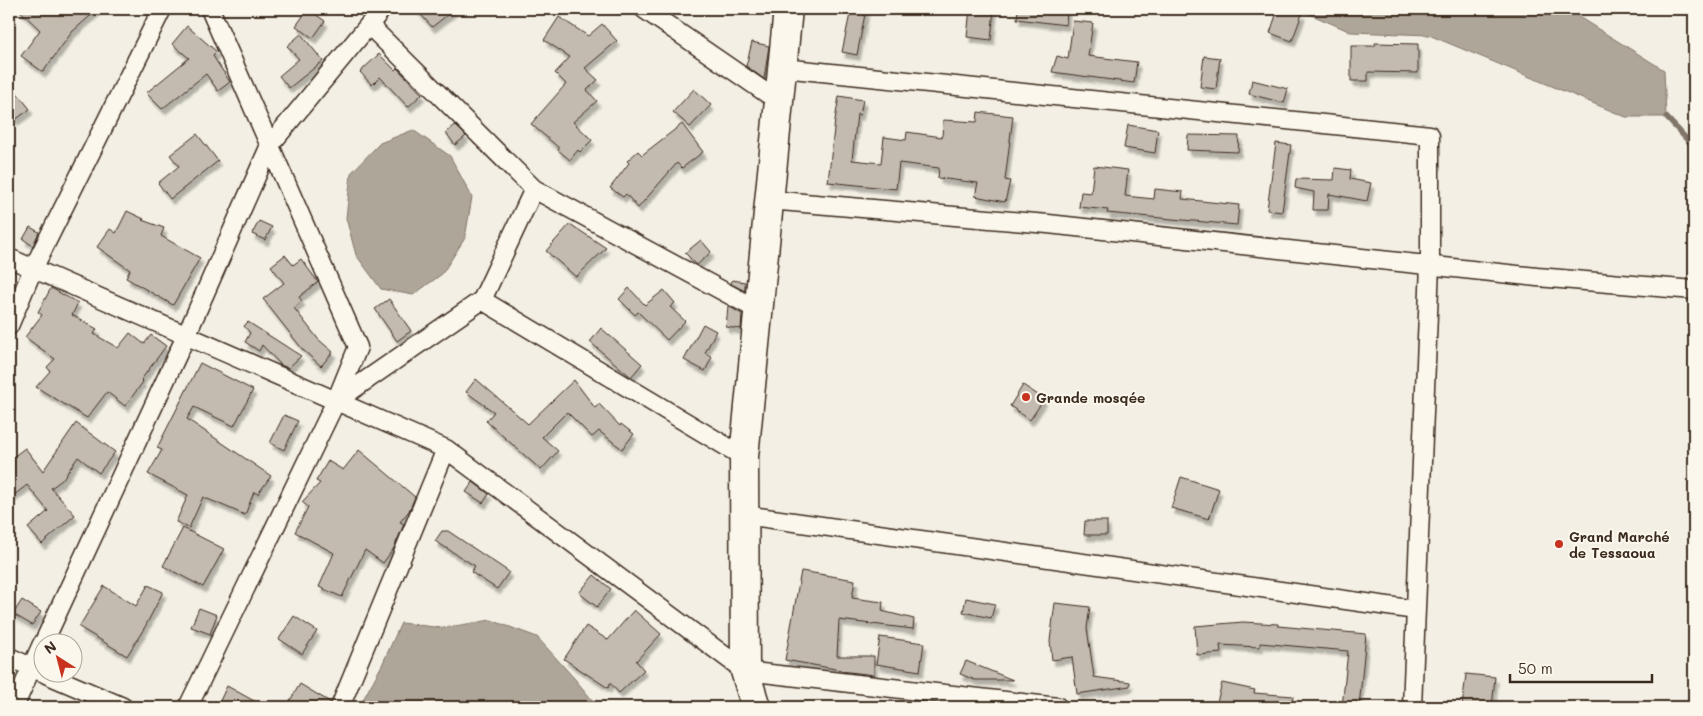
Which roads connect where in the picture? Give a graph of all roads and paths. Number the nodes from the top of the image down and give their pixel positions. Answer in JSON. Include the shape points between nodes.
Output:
{"nodes":[{"id":1,"x":162,"y":9,"type":"edge"},
{"id":2,"x":210,"y":9,"type":"edge"},
{"id":3,"x":382,"y":9,"type":"edge"},
{"id":4,"x":644,"y":9,"type":"edge"},
{"id":5,"x":788,"y":9,"type":"edge"},
{"id":6,"x":369,"y":25,"type":"junction"},
{"id":7,"x":783,"y":68,"type":"junction"},
{"id":8,"x":778,"y":101,"type":"junction"},
{"id":9,"x":270,"y":145,"type":"junction"},
{"id":10,"x":534,"y":189,"type":"junction"},
{"id":11,"x":769,"y":200,"type":"junction"},
{"id":12,"x":9,"y":258,"type":"edge"},
{"id":13,"x":1430,"y":265,"type":"junction"},
{"id":14,"x":34,"y":268,"type":"junction"},
{"id":15,"x":1694,"y":290,"type":"edge"},
{"id":16,"x":482,"y":300,"type":"junction"},
{"id":17,"x":758,"y":310,"type":"junction"},
{"id":18,"x":9,"y":326,"type":"edge"},
{"id":19,"x":186,"y":336,"type":"junction"},
{"id":20,"x":336,"y":401,"type":"junction"},
{"id":21,"x":446,"y":449,"type":"junction"},
{"id":22,"x":744,"y":456,"type":"junction"},
{"id":23,"x":744,"y":515,"type":"junction"},
{"id":24,"x":1416,"y":610,"type":"junction"},
{"id":25,"x":48,"y":634,"type":"edge"},
{"id":26,"x":9,"y":657,"type":"edge"},
{"id":27,"x":32,"y":667,"type":"edge"},
{"id":28,"x":745,"y":671,"type":"junction"},
{"id":29,"x":32,"y":682,"type":"edge"},
{"id":30,"x":70,"y":684,"type":"edge"},
{"id":31,"x":14,"y":707,"type":"edge"},
{"id":32,"x":123,"y":707,"type":"edge"},
{"id":33,"x":188,"y":707,"type":"edge"},
{"id":34,"x":340,"y":707,"type":"edge"},
{"id":35,"x":756,"y":707,"type":"edge"},
{"id":36,"x":1058,"y":707,"type":"edge"},
{"id":37,"x":1412,"y":707,"type":"edge"}],
"edges":[{"from":1,"to":14,"type":"street"},
{"from":2,"to":9,"type":"street"},
{"from":3,"to":6,"type":"street"},
{"from":4,"to":8,"type":"street"},
{"from":5,"to":7,"type":"highway"},
{"from":6,"to":9,"type":"street"},
{"from":6,"to":10,"type":"street"},
{"from":7,"to":8,"type":"highway"},
{"from":7,"to":13,"type":"street","via":[[1430,135]]},
{"from":8,"to":11,"type":"highway"},
{"from":9,"to":19,"type":"street"},
{"from":9,"to":20,"type":"street","via":[[358,346]]},
{"from":10,"to":16,"type":"street"},
{"from":10,"to":17,"type":"street"},
{"from":11,"to":13,"type":"street","via":[[1048,224]]},
{"from":11,"to":17,"type":"highway"},
{"from":12,"to":14,"type":"street"},
{"from":13,"to":15,"type":"street"},
{"from":13,"to":24,"type":"street"},
{"from":14,"to":18,"type":"street"},
{"from":14,"to":19,"type":"street"},
{"from":16,"to":20,"type":"street"},
{"from":16,"to":22,"type":"street"},
{"from":17,"to":22,"type":"highway"},
{"from":19,"to":20,"type":"street"},
{"from":19,"to":25,"type":"street"},
{"from":20,"to":21,"type":"street"},
{"from":20,"to":33,"type":"street"},
{"from":21,"to":28,"type":"street"},
{"from":21,"to":34,"type":"street"},
{"from":22,"to":23,"type":"highway"},
{"from":23,"to":24,"type":"street"},
{"from":23,"to":28,"type":"highway"},
{"from":24,"to":37,"type":"street"},
{"from":26,"to":27,"type":"street"},
{"from":28,"to":35,"type":"highway"},
{"from":28,"to":36,"type":"street"},
{"from":29,"to":31,"type":"street"},
{"from":30,"to":32,"type":"street"}]}
